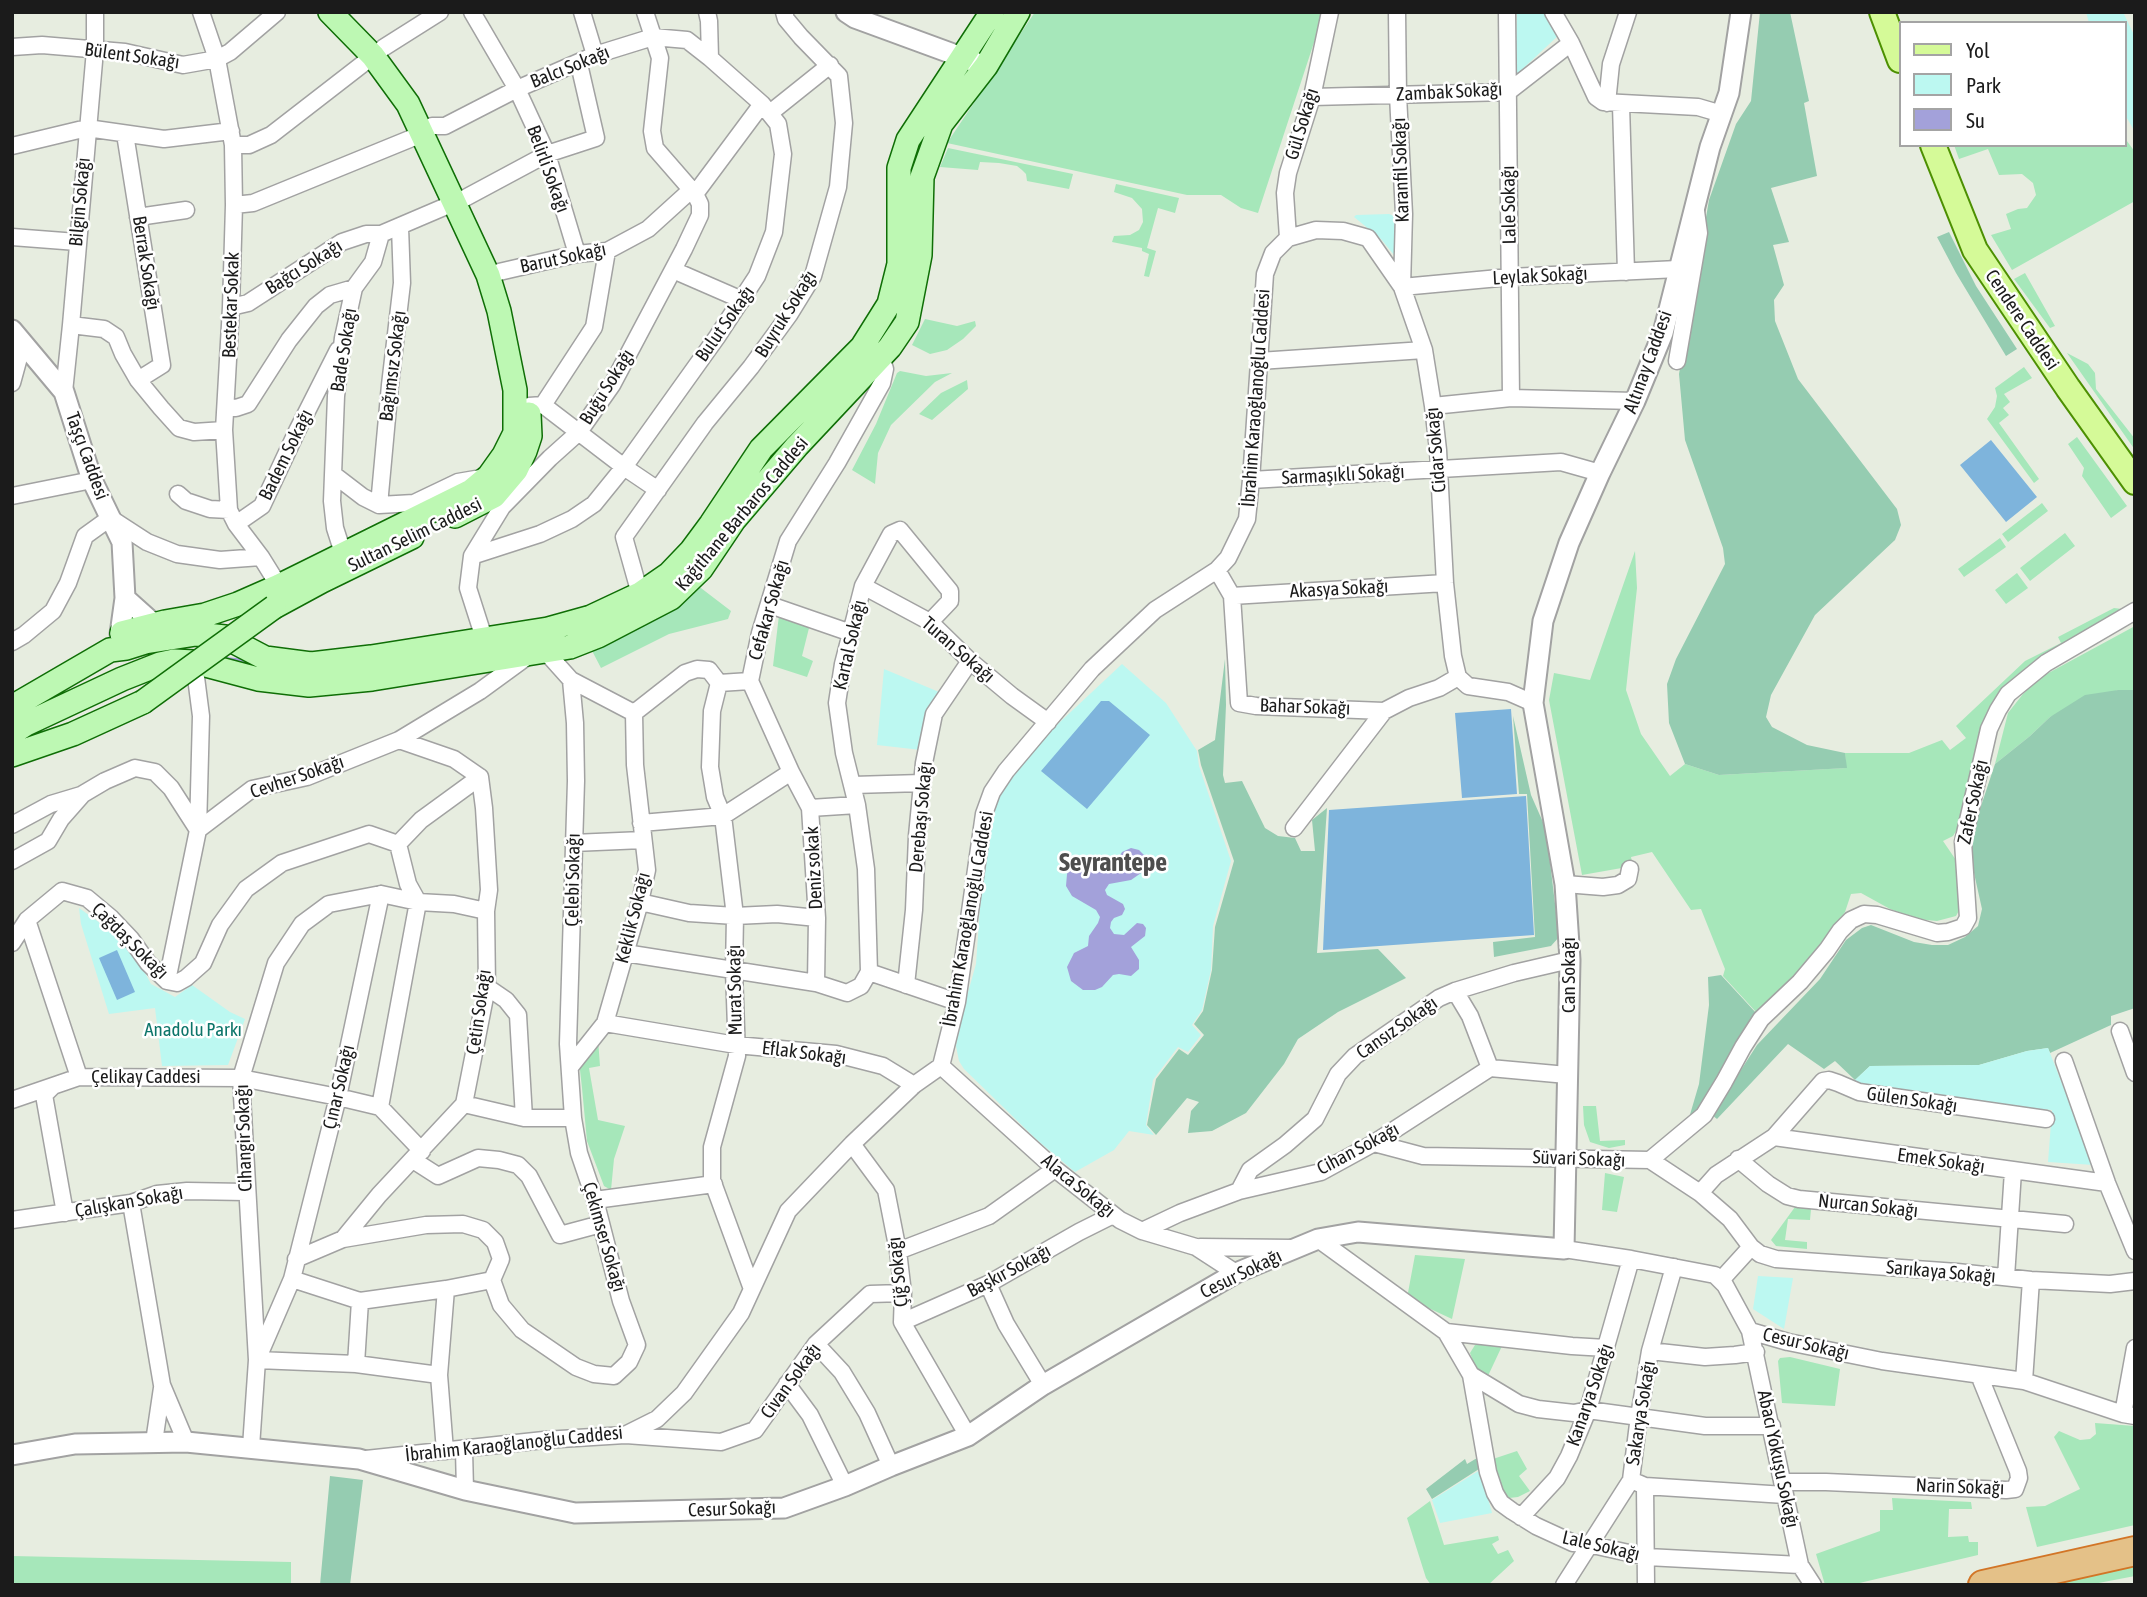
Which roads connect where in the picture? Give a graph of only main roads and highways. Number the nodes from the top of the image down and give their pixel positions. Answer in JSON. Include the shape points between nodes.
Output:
{"nodes":[{"id":1,"x":330,"y":12,"type":"edge"},
{"id":2,"x":348,"y":12,"type":"edge"},
{"id":3,"x":992,"y":12,"type":"edge"},
{"id":4,"x":1018,"y":12,"type":"edge"},
{"id":5,"x":1882,"y":12,"type":"edge"},
{"id":6,"x":378,"y":52,"type":"junction"},
{"id":7,"x":1898,"y":55,"type":"edge"},
{"id":8,"x":1934,"y":147,"type":"edge"},
{"id":9,"x":494,"y":273,"type":"junction"},
{"id":10,"x":2135,"y":482,"type":"edge"},
{"id":11,"x":277,"y":597,"type":"junction"},
{"id":12,"x":484,"y":638,"type":"junction"},
{"id":13,"x":115,"y":642,"type":"junction"},
{"id":14,"x":501,"y":658,"type":"junction"},
{"id":15,"x":372,"y":668,"type":"junction"},
{"id":16,"x":12,"y":707,"type":"edge"},
{"id":17,"x":12,"y":733,"type":"edge"},
{"id":18,"x":12,"y":755,"type":"edge"},
{"id":19,"x":2135,"y":1551,"type":"edge"},
{"id":20,"x":1983,"y":1585,"type":"edge"}],
"edges":[{"from":1,"to":6,"type":"main road","name":"Sultan Selim Caddesi"},
{"from":2,"to":6,"type":"main road","name":"Sultan Selim Caddesi"},
{"from":3,"to":12,"type":"main road","name":"Kağıthane Barbaros Caddesi","via":[[908,140],[900,168],[899,264],[889,304],[862,346],[761,449],[691,551],[669,574],[640,594],[591,617]]},
{"from":4,"to":14,"type":"main road","name":"Kağıthane Barbaros Caddesi","via":[[986,66],[942,124],[922,177],[920,255],[907,322],[881,357],[796,446],[734,520],[701,569],[671,598],[570,647]]},
{"from":5,"to":7,"type":"main road"},
{"from":6,"to":9,"type":"main road","name":"Sultan Selim Caddesi","via":[[427,130]]},
{"from":8,"to":10,"type":"main road","name":"Cendere Caddesi","via":[[1975,250]]},
{"from":9,"to":11,"type":"main road","name":"Sultan Selim Caddesi","via":[[515,390],[515,433],[504,455],[471,491],[343,553]]},
{"from":9,"to":11,"type":"main road","name":"Sultan Selim Caddesi","via":[[536,405],[516,470],[494,496],[322,582]]},
{"from":11,"to":13,"type":"main road","name":"Sultan Selim Caddesi","via":[[154,624]]},
{"from":11,"to":18,"type":"main road","name":"Sultan Selim Caddesi","bridge":true,"via":[[143,702]]},
{"from":12,"to":14,"type":"main road"},
{"from":12,"to":15,"type":"main road","name":"Kağıthane Barbaros Caddesi"},
{"from":13,"to":15,"type":"main road","name":"Kağıthane Barbaros Caddesi","via":[[126,648],[196,634],[225,637],[265,658]]},
{"from":13,"to":16,"type":"main road","name":"Kağıthane Barbaros Caddesi"},
{"from":14,"to":15,"type":"main road","name":"Kağıthane Barbaros Caddesi"},
{"from":15,"to":17,"type":"main road","name":"Kağıthane Barbaros Caddesi","via":[[309,685],[174,661]]},
{"from":19,"to":20,"type":"highway"}]}
